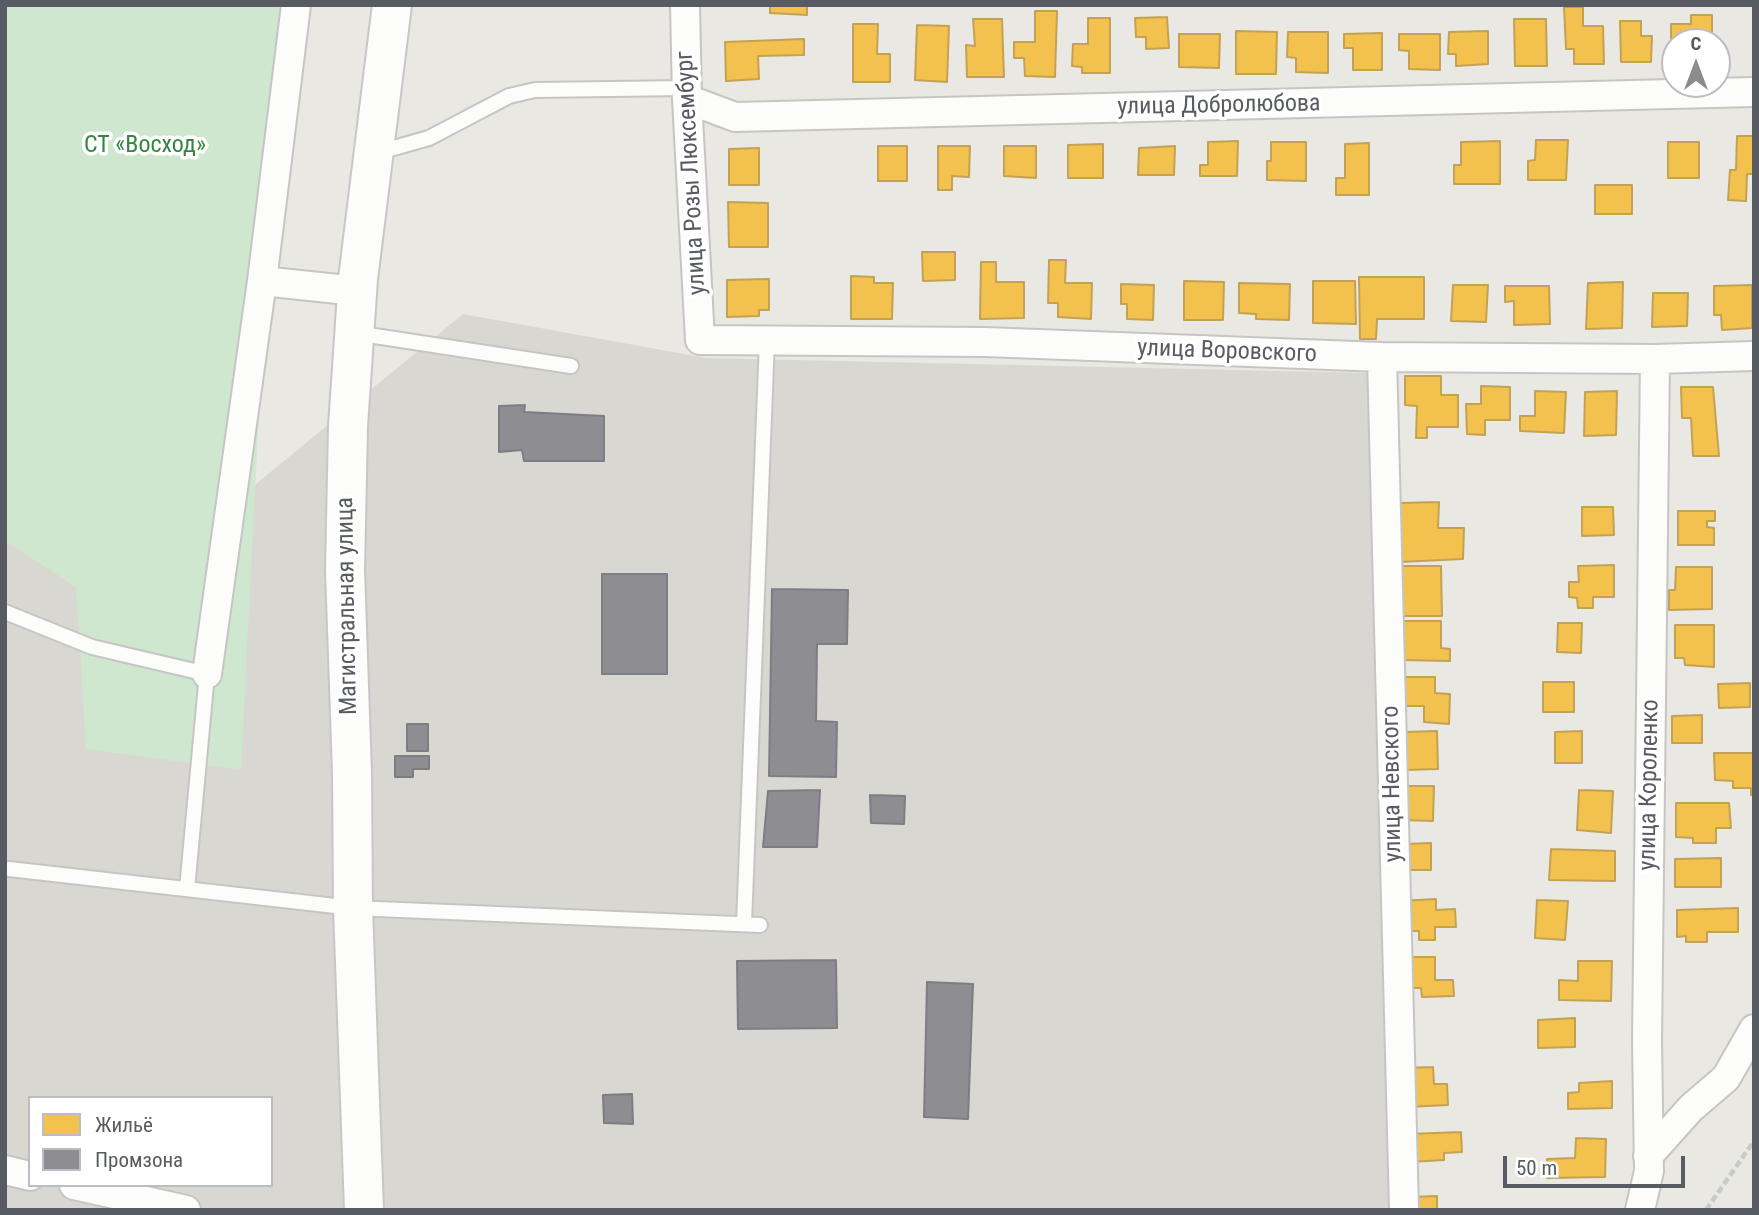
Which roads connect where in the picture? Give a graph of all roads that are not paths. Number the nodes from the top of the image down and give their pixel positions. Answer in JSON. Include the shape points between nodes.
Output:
{"nodes":[{"id":1,"x":296,"y":5,"type":"edge"},
{"id":2,"x":392,"y":5,"type":"edge"},
{"id":3,"x":685,"y":5,"type":"edge"},
{"id":4,"x":1754,"y":92,"type":"edge"},
{"id":5,"x":687,"y":94,"type":"junction"},
{"id":6,"x":373,"y":153,"type":"junction"},
{"id":7,"x":262,"y":281,"type":"junction"},
{"id":8,"x":357,"y":291,"type":"junction"},
{"id":9,"x":354,"y":333,"type":"junction"},
{"id":10,"x":700,"y":340,"type":"joint"},
{"id":11,"x":767,"y":340,"type":"junction"},
{"id":12,"x":1754,"y":356,"type":"edge"},
{"id":13,"x":1382,"y":357,"type":"junction"},
{"id":14,"x":1656,"y":359,"type":"junction"},
{"id":15,"x":571,"y":366,"type":"dead end"},
{"id":16,"x":5,"y":612,"type":"edge"},
{"id":17,"x":207,"y":674,"type":"junction"},
{"id":18,"x":9,"y":869,"type":"dead end"},
{"id":19,"x":187,"y":890,"type":"junction"},
{"id":20,"x":353,"y":908,"type":"junction"},
{"id":21,"x":744,"y":924,"type":"junction"},
{"id":22,"x":760,"y":925,"type":"dead end"},
{"id":23,"x":1754,"y":1029,"type":"edge"},
{"id":24,"x":1648,"y":1156,"type":"junction"},
{"id":25,"x":5,"y":1170,"type":"edge"},
{"id":26,"x":28,"y":1176,"type":"edge"},
{"id":27,"x":83,"y":1187,"type":"edge"},
{"id":28,"x":186,"y":1210,"type":"edge"},
{"id":29,"x":364,"y":1210,"type":"edge"},
{"id":30,"x":1405,"y":1210,"type":"edge"},
{"id":31,"x":1640,"y":1210,"type":"edge"}],
"edges":[{"from":1,"to":7,"type":"street"},
{"from":2,"to":6,"type":"main road","name":"Магистральная улица"},
{"from":3,"to":5,"type":"street","name":"улица Розы Люксембург"},
{"from":4,"to":5,"type":"street","name":"улица Добролюбова","via":[[734,117]]},
{"from":5,"to":6,"type":"lane","via":[[535,90],[509,96],[429,138]]},
{"from":5,"to":10,"type":"street","name":"улица Розы Люксембург"},
{"from":6,"to":8,"type":"main road","name":"Магистральная улица"},
{"from":7,"to":8,"type":"street"},
{"from":7,"to":17,"type":"street"},
{"from":8,"to":9,"type":"main road","name":"Магистральная улица"},
{"from":9,"to":15,"type":"lane"},
{"from":9,"to":20,"type":"main road","name":"Магистральная улица","via":[[345,570]]},
{"from":10,"to":11,"type":"street","name":"улица Воровского"},
{"from":11,"to":13,"type":"street","name":"улица Воровского","via":[[985,342]]},
{"from":11,"to":21,"type":"lane"},
{"from":12,"to":14,"type":"street","name":"улица Воровского"},
{"from":13,"to":14,"type":"street","name":"улица Воровского"},
{"from":13,"to":30,"type":"street","name":"улица Невского"},
{"from":14,"to":24,"type":"street","name":"улица Короленко"},
{"from":16,"to":17,"type":"lane","via":[[92,647]]},
{"from":17,"to":19,"type":"lane"},
{"from":18,"to":19,"type":"lane"},
{"from":19,"to":20,"type":"lane"},
{"from":20,"to":21,"type":"lane"},
{"from":20,"to":29,"type":"main road","name":"Магистральная улица"},
{"from":21,"to":22,"type":"lane"},
{"from":23,"to":24,"type":"street","via":[[1726,1078],[1691,1108]]},
{"from":24,"to":31,"type":"street","name":"улица Короленко"},
{"from":25,"to":26,"type":"street"},
{"from":27,"to":28,"type":"street"}]}
